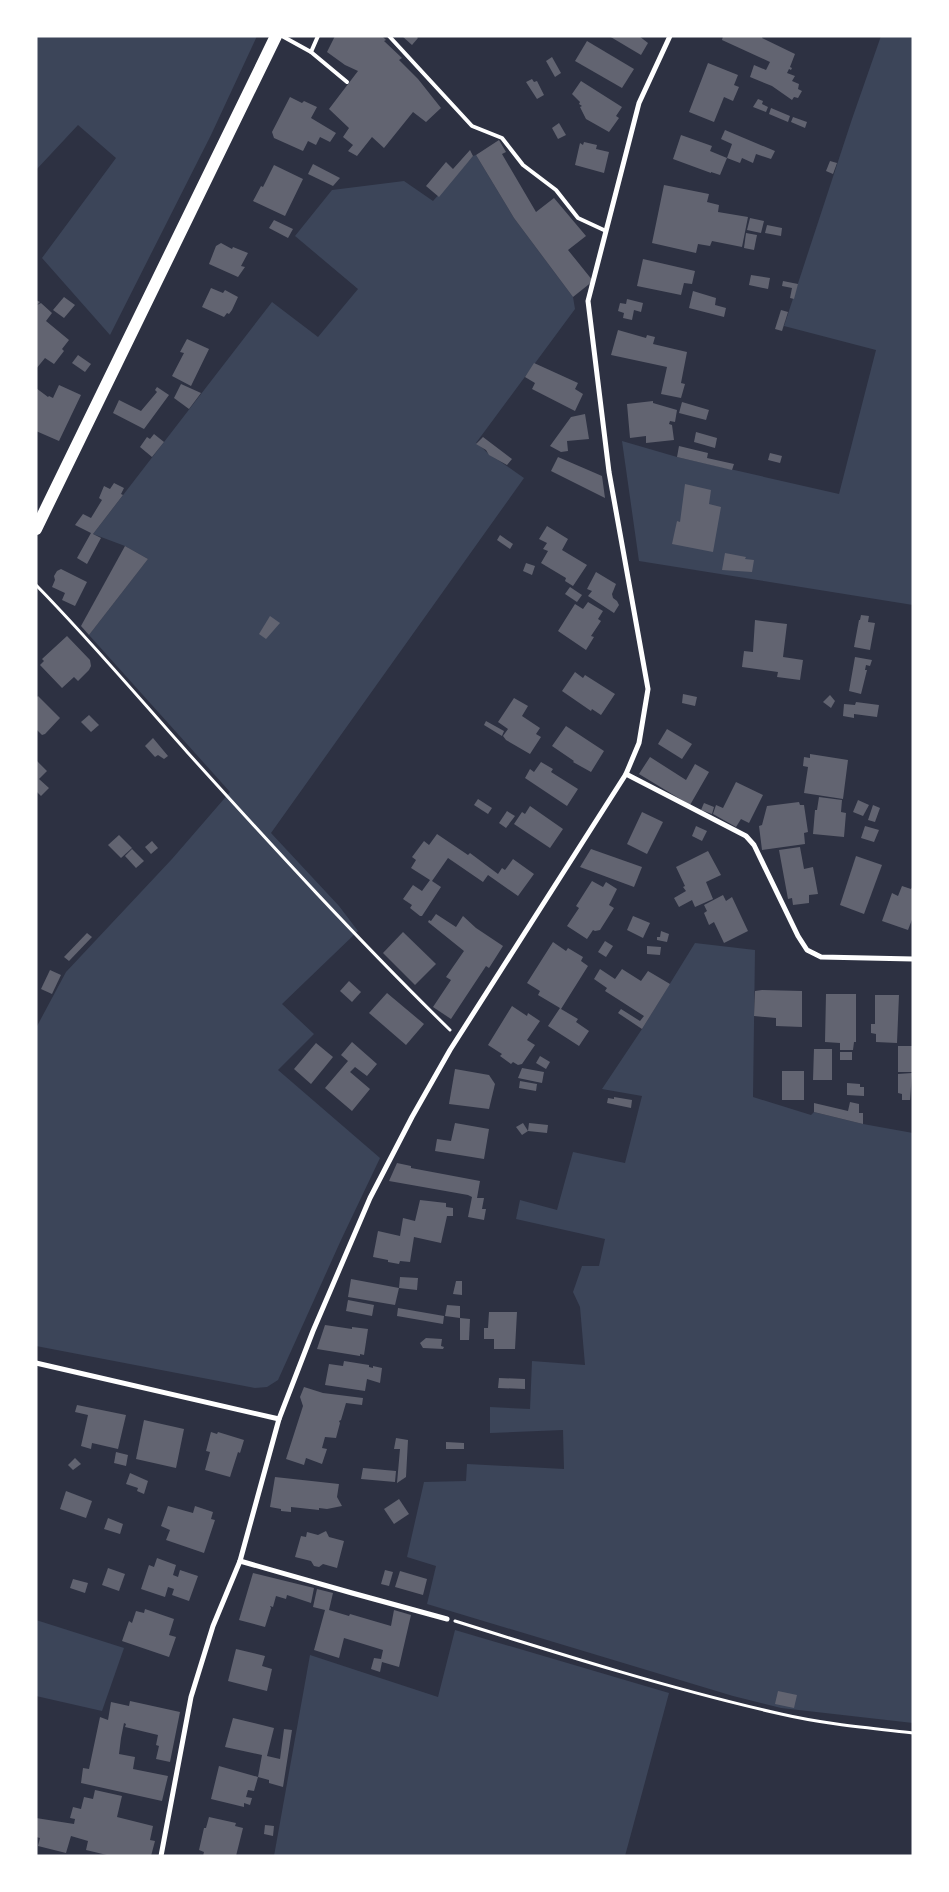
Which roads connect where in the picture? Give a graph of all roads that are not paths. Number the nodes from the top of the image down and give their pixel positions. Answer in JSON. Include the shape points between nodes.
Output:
{"nodes":[{"id":1,"x":276,"y":36,"type":"edge"},
{"id":2,"x":282,"y":36,"type":"edge"},
{"id":3,"x":318,"y":36,"type":"edge"},
{"id":4,"x":389,"y":36,"type":"edge"},
{"id":5,"x":670,"y":36,"type":"edge"},
{"id":6,"x":311,"y":52,"type":"junction"},
{"id":7,"x":347,"y":82,"type":"dead end"},
{"id":8,"x":606,"y":231,"type":"junction"},
{"id":9,"x":36,"y":529,"type":"edge"},
{"id":10,"x":626,"y":774,"type":"junction"},
{"id":11,"x":913,"y":959,"type":"edge"},
{"id":12,"x":36,"y":1363,"type":"edge"},
{"id":13,"x":279,"y":1419,"type":"junction"},
{"id":14,"x":240,"y":1561,"type":"junction"},
{"id":15,"x":447,"y":1619,"type":"road end"},
{"id":16,"x":161,"y":1856,"type":"edge"}],
"edges":[{"from":1,"to":9,"type":"main road"},
{"from":2,"to":6,"type":"lane"},
{"from":3,"to":6,"type":"lane"},
{"from":4,"to":8,"type":"lane","via":[[472,126],[502,138],[523,165],[556,190],[578,218]]},
{"from":5,"to":8,"type":"street","via":[[638,102]]},
{"from":6,"to":7,"type":"lane"},
{"from":8,"to":10,"type":"street","via":[[588,301],[609,472],[648,689],[639,743]]},
{"from":10,"to":11,"type":"street","via":[[746,836],[754,845],[808,950],[821,957]]},
{"from":10,"to":13,"type":"street","via":[[458,1037],[412,1116],[370,1198]]},
{"from":12,"to":13,"type":"street"},
{"from":13,"to":14,"type":"street"},
{"from":14,"to":15,"type":"street"},
{"from":14,"to":16,"type":"street","via":[[213,1626],[191,1697]]}]}
